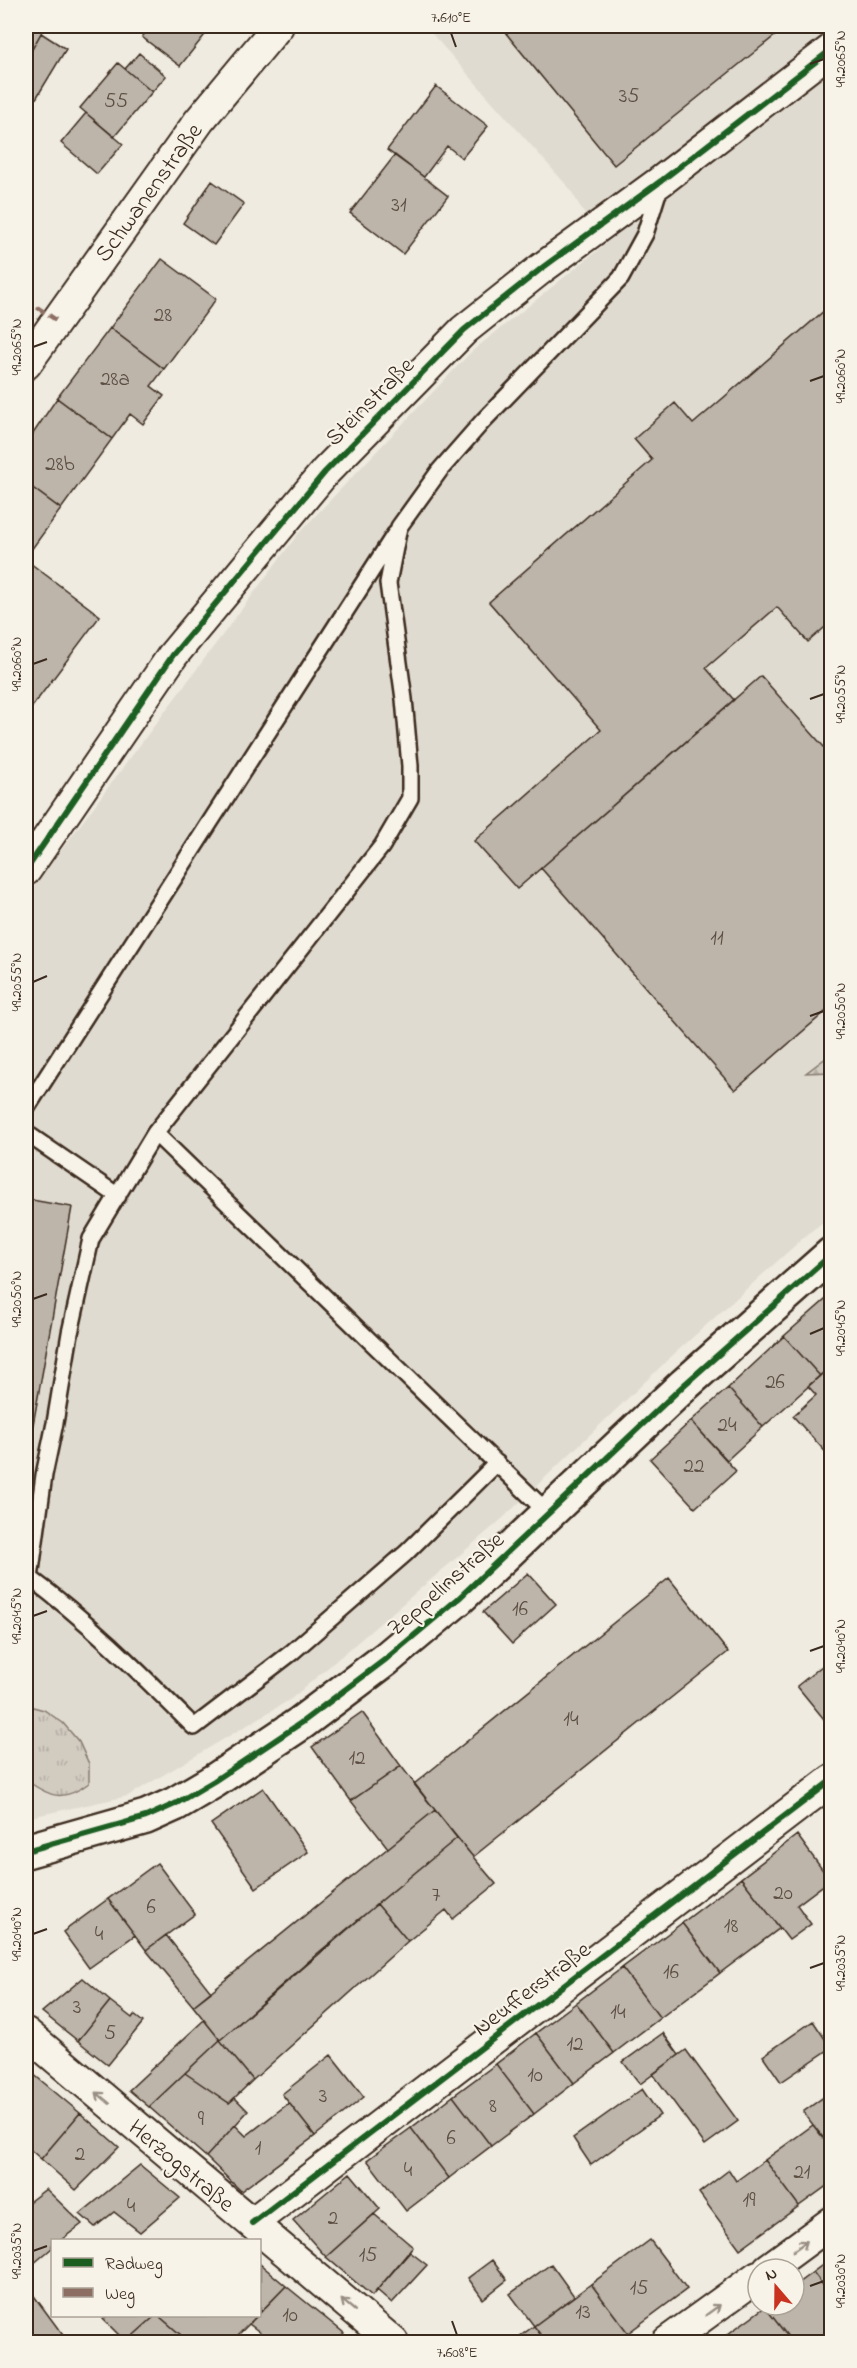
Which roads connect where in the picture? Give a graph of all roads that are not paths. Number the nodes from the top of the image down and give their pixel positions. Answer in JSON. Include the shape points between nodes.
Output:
{"nodes":[{"id":1,"x":278,"y":26,"type":"edge"},
{"id":2,"x":831,"y":49,"type":"edge"},
{"id":3,"x":661,"y":181,"type":"junction"},
{"id":4,"x":26,"y":364,"type":"edge"},
{"id":5,"x":399,"y":527,"type":"junction"},
{"id":6,"x":26,"y":870,"type":"edge"},
{"id":7,"x":26,"y":1109,"type":"edge"},
{"id":8,"x":155,"y":1132,"type":"junction"},
{"id":9,"x":26,"y":1133,"type":"edge"},
{"id":10,"x":118,"y":1196,"type":"junction"},
{"id":11,"x":831,"y":1254,"type":"edge"},
{"id":12,"x":497,"y":1463,"type":"junction"},
{"id":13,"x":549,"y":1514,"type":"junction"},
{"id":14,"x":831,"y":1780,"type":"edge"},
{"id":15,"x":26,"y":1851,"type":"edge"},
{"id":16,"x":26,"y":2033,"type":"edge"},
{"id":17,"x":831,"y":2222,"type":"edge"},
{"id":18,"x":252,"y":2223,"type":"junction"},
{"id":19,"x":784,"y":2257,"type":"edge"},
{"id":20,"x":746,"y":2285,"type":"edge"},
{"id":21,"x":393,"y":2343,"type":"edge"},
{"id":22,"x":668,"y":2343,"type":"edge"}],
"edges":[{"from":1,"to":4,"type":"street","name":"Schwanenstraße","via":[[198,121]]},
{"from":2,"to":3,"type":"street","name":"Steinstraße"},
{"from":3,"to":5,"type":"lane","via":[[645,234],[621,278],[483,421],[440,470]]},
{"from":3,"to":6,"type":"street","name":"Steinstraße","via":[[464,330],[325,472],[173,655]]},
{"from":5,"to":7,"type":"lane"},
{"from":5,"to":8,"type":"lane","via":[[388,583],[404,699],[410,798],[382,846]]},
{"from":8,"to":10,"type":"lane"},
{"from":8,"to":12,"type":"lane"},
{"from":9,"to":10,"type":"lane"},
{"from":10,"to":12,"type":"lane","via":[[91,1239],[44,1475],[30,1578],[62,1601],[194,1726],[291,1653],[406,1553]]},
{"from":11,"to":13,"type":"street","name":"Zeppelinstraße","via":[[684,1385]]},
{"from":12,"to":13,"type":"lane"},
{"from":13,"to":15,"type":"street","name":"Zeppelinstraße","via":[[386,1659],[301,1723],[214,1781],[146,1818]]},
{"from":14,"to":18,"type":"street","name":"Neufferstraße"},
{"from":18,"to":16,"type":"street","name":"Herzogstraße","one_way":true},
{"from":19,"to":17,"type":"street","one_way":true},
{"from":21,"to":18,"type":"street","name":"Herzogstraße","one_way":true},
{"from":22,"to":20,"type":"street","one_way":true}]}
